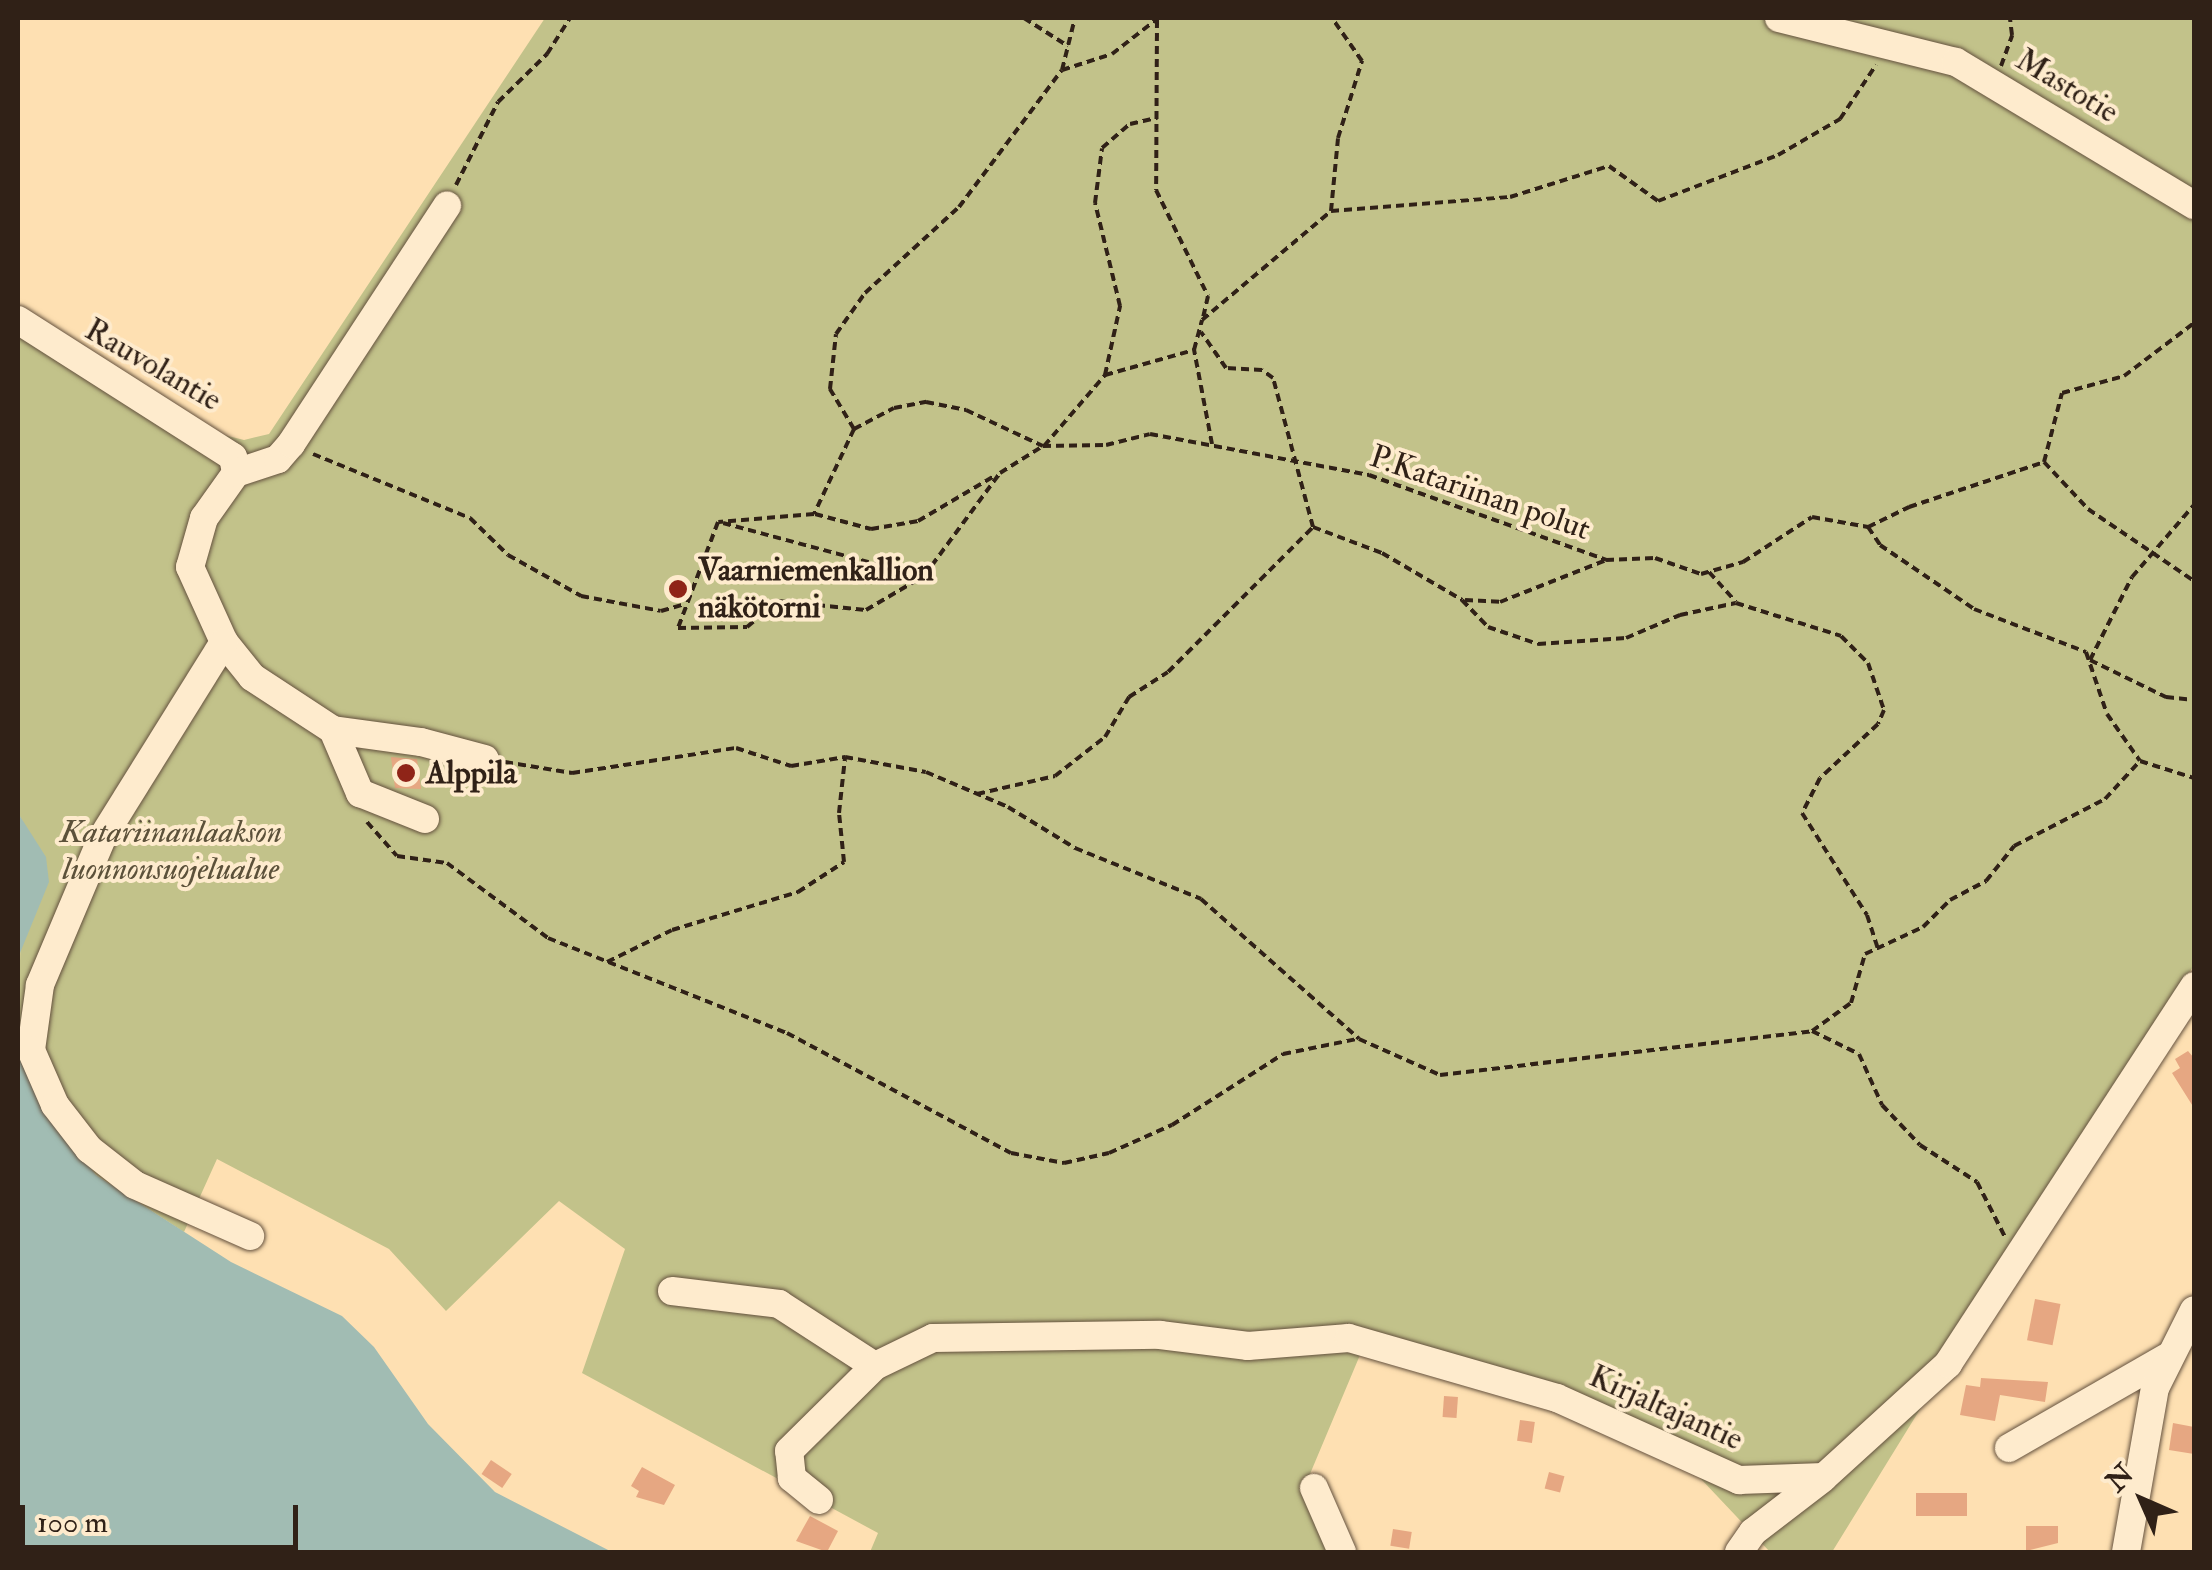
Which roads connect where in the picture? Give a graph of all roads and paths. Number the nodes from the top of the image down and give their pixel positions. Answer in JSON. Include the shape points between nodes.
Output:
{"nodes":[{"id":1,"x":570,"y":18,"type":"edge"},
{"id":2,"x":1024,"y":18,"type":"edge"},
{"id":3,"x":1075,"y":18,"type":"edge"},
{"id":4,"x":1157,"y":18,"type":"edge"},
{"id":5,"x":1332,"y":18,"type":"edge"},
{"id":6,"x":1780,"y":18,"type":"edge"},
{"id":7,"x":2010,"y":18,"type":"edge"},
{"id":8,"x":1068,"y":46,"type":"junction"},
{"id":9,"x":1884,"y":47,"type":"junction"},
{"id":10,"x":1062,"y":70,"type":"junction"},
{"id":11,"x":2001,"y":86,"type":"junction"},
{"id":12,"x":1157,"y":118,"type":"junction"},
{"id":13,"x":2194,"y":205,"type":"edge"},
{"id":14,"x":447,"y":206,"type":"joint"},
{"id":15,"x":1331,"y":211,"type":"junction"},
{"id":16,"x":18,"y":320,"type":"edge"},
{"id":17,"x":1202,"y":320,"type":"junction"},
{"id":18,"x":2194,"y":324,"type":"edge"},
{"id":19,"x":1200,"y":330,"type":"junction"},
{"id":20,"x":1194,"y":350,"type":"junction"},
{"id":21,"x":1105,"y":375,"type":"junction"},
{"id":22,"x":854,"y":430,"type":"junction"},
{"id":23,"x":1043,"y":446,"type":"junction"},
{"id":24,"x":1212,"y":446,"type":"junction"},
{"id":25,"x":317,"y":456,"type":"dead end"},
{"id":26,"x":1298,"y":462,"type":"junction"},
{"id":27,"x":2044,"y":462,"type":"junction"},
{"id":28,"x":236,"y":473,"type":"junction"},
{"id":29,"x":1000,"y":473,"type":"junction"},
{"id":30,"x":2194,"y":506,"type":"edge"},
{"id":31,"x":814,"y":514,"type":"junction"},
{"id":32,"x":718,"y":522,"type":"junction"},
{"id":33,"x":1313,"y":527,"type":"junction"},
{"id":34,"x":1868,"y":527,"type":"junction"},
{"id":35,"x":2151,"y":551,"type":"junction"},
{"id":36,"x":1606,"y":560,"type":"junction"},
{"id":37,"x":1709,"y":572,"type":"junction"},
{"id":38,"x":924,"y":576,"type":"junction"},
{"id":39,"x":2194,"y":580,"type":"edge"},
{"id":40,"x":1462,"y":600,"type":"junction"},
{"id":41,"x":1736,"y":603,"type":"junction"},
{"id":42,"x":682,"y":605,"type":"junction"},
{"id":43,"x":224,"y":642,"type":"junction"},
{"id":44,"x":2090,"y":660,"type":"junction"},
{"id":45,"x":2194,"y":700,"type":"edge"},
{"id":46,"x":333,"y":730,"type":"junction"},
{"id":47,"x":845,"y":756,"type":"junction"},
{"id":48,"x":485,"y":760,"type":"joint"},
{"id":49,"x":2140,"y":761,"type":"junction"},
{"id":50,"x":2194,"y":778,"type":"edge"},
{"id":51,"x":360,"y":793,"type":"junction"},
{"id":52,"x":977,"y":794,"type":"junction"},
{"id":53,"x":424,"y":819,"type":"dead end"},
{"id":54,"x":1878,"y":948,"type":"junction"},
{"id":55,"x":608,"y":962,"type":"junction"},
{"id":56,"x":2194,"y":986,"type":"edge"},
{"id":57,"x":1812,"y":1031,"type":"junction"},
{"id":58,"x":1359,"y":1039,"type":"junction"},
{"id":59,"x":250,"y":1236,"type":"dead end"},
{"id":60,"x":2018,"y":1263,"type":"junction"},
{"id":61,"x":672,"y":1292,"type":"dead end"},
{"id":62,"x":2194,"y":1310,"type":"edge"},
{"id":63,"x":2167,"y":1357,"type":"junction"},
{"id":64,"x":876,"y":1366,"type":"junction"},
{"id":65,"x":2009,"y":1448,"type":"dead end"},
{"id":66,"x":1824,"y":1478,"type":"junction"},
{"id":67,"x":1314,"y":1488,"type":"dead end"},
{"id":68,"x":819,"y":1500,"type":"dead end"},
{"id":69,"x":1342,"y":1552,"type":"edge"},
{"id":70,"x":1739,"y":1552,"type":"edge"},
{"id":71,"x":2126,"y":1552,"type":"edge"}],
"edges":[{"from":1,"to":14,"type":"path","via":[[547,54],[498,102]]},
{"from":2,"to":8,"type":"path"},
{"from":3,"to":8,"type":"path"},
{"from":4,"to":10,"type":"path","via":[[1112,54]]},
{"from":4,"to":12,"type":"path"},
{"from":5,"to":15,"type":"path","via":[[1362,61],[1338,138]]},
{"from":6,"to":9,"type":"street","name":"Mastotie"},
{"from":7,"to":11,"type":"path"},
{"from":8,"to":10,"type":"path"},
{"from":9,"to":11,"type":"street","name":"Mastotie","via":[[1956,62]]},
{"from":9,"to":15,"type":"path","via":[[1866,90],[1840,120],[1778,155],[1658,201],[1609,166],[1510,197]]},
{"from":10,"to":22,"type":"path","via":[[959,207],[865,292],[836,334],[830,389]]},
{"from":11,"to":13,"type":"street","name":"Mastotie"},
{"from":12,"to":17,"type":"path","via":[[1156,190],[1208,296]]},
{"from":12,"to":21,"type":"path","via":[[1130,124],[1102,148],[1095,203],[1120,306]]},
{"from":14,"to":28,"type":"street","via":[[278,459]]},
{"from":15,"to":17,"type":"path"},
{"from":16,"to":28,"type":"street","name":"Rauvolantie","via":[[148,408],[223,446]]},
{"from":17,"to":19,"type":"path"},
{"from":18,"to":27,"type":"path","via":[[2124,376],[2062,393]]},
{"from":19,"to":20,"type":"path"},
{"from":19,"to":26,"type":"path","via":[[1226,368],[1262,370],[1273,378]]},
{"from":20,"to":21,"type":"path"},
{"from":20,"to":24,"type":"path"},
{"from":21,"to":23,"type":"path"},
{"from":22,"to":23,"type":"path","via":[[894,408],[926,402],[966,410]]},
{"from":22,"to":31,"type":"path"},
{"from":23,"to":24,"type":"path","name":"P.Katariinan polut","via":[[1106,445],[1150,434]]},
{"from":23,"to":29,"type":"path"},
{"from":24,"to":26,"type":"path","name":"P.Katariinan polut"},
{"from":25,"to":42,"type":"path","via":[[470,518],[508,555],[580,596],[661,612]]},
{"from":26,"to":33,"type":"path"},
{"from":26,"to":36,"type":"path","name":"P.Katariinan polut","via":[[1370,475]]},
{"from":27,"to":34,"type":"path"},
{"from":27,"to":35,"type":"path","via":[[2088,509]]},
{"from":28,"to":43,"type":"street","via":[[204,518],[190,567]]},
{"from":29,"to":31,"type":"path","via":[[918,521],[871,529]]},
{"from":29,"to":38,"type":"path"},
{"from":30,"to":35,"type":"path"},
{"from":31,"to":32,"type":"path"},
{"from":32,"to":38,"type":"path"},
{"from":32,"to":42,"type":"path"},
{"from":33,"to":40,"type":"path","via":[[1382,554]]},
{"from":33,"to":52,"type":"path","via":[[1168,672],[1130,697],[1105,737],[1055,776]]},
{"from":34,"to":37,"type":"path","via":[[1812,517],[1743,562]]},
{"from":34,"to":44,"type":"path","via":[[1880,545],[1974,609],[2086,652]]},
{"from":35,"to":39,"type":"path"},
{"from":35,"to":44,"type":"path"},
{"from":36,"to":37,"type":"path","name":"P.Katariinan polut","via":[[1655,558]]},
{"from":36,"to":40,"type":"path","via":[[1500,602]]},
{"from":37,"to":41,"type":"path"},
{"from":38,"to":42,"type":"path","via":[[866,610],[778,601],[747,628],[678,628]]},
{"from":40,"to":41,"type":"path","via":[[1488,627],[1538,644],[1626,638],[1680,614]]},
{"from":41,"to":54,"type":"path","via":[[1841,636],[1868,664],[1884,710],[1878,724],[1820,778],[1802,813],[1866,914]]},
{"from":43,"to":46,"type":"street","via":[[252,677]]},
{"from":43,"to":59,"type":"street","via":[[102,838],[40,985],[31,1050],[55,1105],[89,1149],[135,1185]]},
{"from":44,"to":45,"type":"path","via":[[2166,697]]},
{"from":44,"to":49,"type":"path","via":[[2107,714]]},
{"from":46,"to":48,"type":"street","via":[[421,742]]},
{"from":46,"to":51,"type":"street"},
{"from":47,"to":48,"type":"path","via":[[791,766],[736,748],[572,773]]},
{"from":47,"to":52,"type":"path","via":[[926,772]]},
{"from":47,"to":55,"type":"path","via":[[839,813],[844,862],[798,892],[672,930]]},
{"from":49,"to":50,"type":"path"},
{"from":49,"to":54,"type":"path","via":[[2105,800],[2014,846],[1986,880],[1950,900],[1923,927]]},
{"from":51,"to":53,"type":"street"},
{"from":51,"to":55,"type":"path","via":[[368,828],[397,856],[448,862],[548,938]]},
{"from":52,"to":58,"type":"path","via":[[1075,848],[1201,898]]},
{"from":54,"to":57,"type":"path","via":[[1865,954],[1851,1003]]},
{"from":55,"to":58,"type":"path","via":[[786,1033],[1011,1153],[1064,1163],[1172,1125],[1283,1054]]},
{"from":56,"to":60,"type":"street"},
{"from":57,"to":58,"type":"path","via":[[1440,1074]]},
{"from":57,"to":60,"type":"path","via":[[1859,1054],[1882,1105],[1920,1145],[1977,1182]]},
{"from":60,"to":66,"type":"street","via":[[1948,1364]]},
{"from":61,"to":64,"type":"street","via":[[778,1304]]},
{"from":62,"to":63,"type":"street"},
{"from":63,"to":65,"type":"street"},
{"from":63,"to":71,"type":"street"},
{"from":64,"to":66,"type":"street","name":"Kirjaltajantie","via":[[933,1338],[1146,1335],[1248,1346],[1348,1338],[1558,1398],[1738,1480]]},
{"from":64,"to":68,"type":"street","name":"Kirjaltajantie","via":[[789,1451],[792,1478]]},
{"from":66,"to":70,"type":"street","via":[[1754,1532]]},
{"from":67,"to":69,"type":"street"}]}
